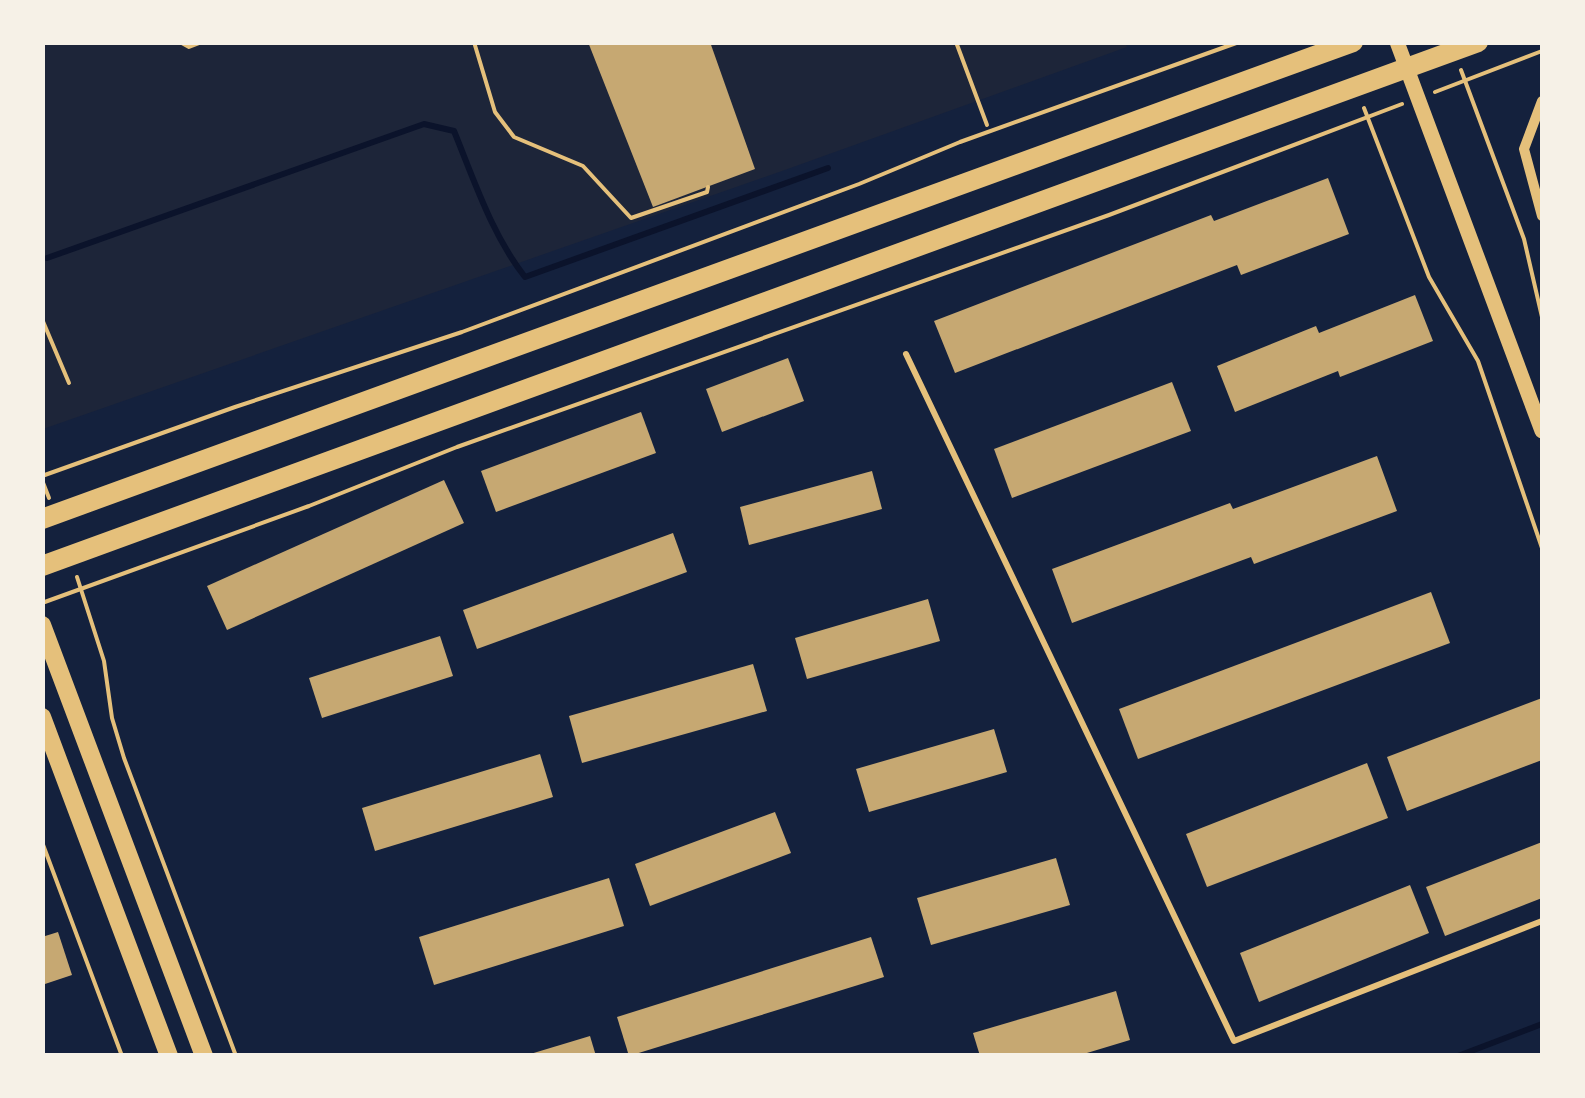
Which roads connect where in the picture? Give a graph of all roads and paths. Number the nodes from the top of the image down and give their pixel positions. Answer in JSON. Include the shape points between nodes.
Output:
{"nodes":[{"id":1,"x":180,"y":42,"type":"edge"},
{"id":2,"x":202,"y":42,"type":"edge"},
{"id":3,"x":474,"y":42,"type":"edge"},
{"id":4,"x":956,"y":42,"type":"edge"},
{"id":5,"x":1239,"y":42,"type":"edge"},
{"id":6,"x":1353,"y":42,"type":"edge"},
{"id":7,"x":1397,"y":42,"type":"edge"},
{"id":8,"x":1478,"y":42,"type":"edge"},
{"id":9,"x":1454,"y":51,"type":"junction"},
{"id":10,"x":1542,"y":51,"type":"edge"},
{"id":11,"x":1407,"y":68,"type":"junction"},
{"id":12,"x":1479,"y":75,"type":"dead end"},
{"id":13,"x":1542,"y":101,"type":"edge"},
{"id":14,"x":1350,"y":124,"type":"dead end"},
{"id":15,"x":987,"y":126,"type":"dead end"},
{"id":16,"x":1378,"y":143,"type":"dead end"},
{"id":17,"x":708,"y":187,"type":"dead end"},
{"id":18,"x":1540,"y":203,"type":"edge"},
{"id":19,"x":1542,"y":216,"type":"edge"},
{"id":20,"x":1542,"y":317,"type":"edge"},
{"id":21,"x":42,"y":318,"type":"edge"},
{"id":22,"x":906,"y":354,"type":"dead end"},
{"id":23,"x":68,"y":384,"type":"dead end"},
{"id":24,"x":1542,"y":431,"type":"edge"},
{"id":25,"x":42,"y":476,"type":"edge"},
{"id":26,"x":42,"y":519,"type":"edge"},
{"id":27,"x":1542,"y":548,"type":"edge"},
{"id":28,"x":42,"y":566,"type":"edge"},
{"id":29,"x":42,"y":603,"type":"edge"},
{"id":30,"x":42,"y":625,"type":"edge"},
{"id":31,"x":94,"y":627,"type":"dead end"},
{"id":32,"x":42,"y":717,"type":"edge"},
{"id":33,"x":42,"y":842,"type":"edge"},
{"id":34,"x":1542,"y":921,"type":"edge"},
{"id":35,"x":122,"y":1056,"type":"edge"},
{"id":36,"x":169,"y":1056,"type":"edge"},
{"id":37,"x":204,"y":1056,"type":"edge"},
{"id":38,"x":236,"y":1056,"type":"edge"}],
"edges":[{"from":1,"to":2,"type":"path"},
{"from":3,"to":17,"type":"path","via":[[495,112],[514,137],[583,166],[632,218]]},
{"from":4,"to":15,"type":"path"},
{"from":5,"to":25,"type":"path","via":[[462,332]]},
{"from":6,"to":26,"type":"main road"},
{"from":7,"to":11,"type":"street"},
{"from":8,"to":9,"type":"main road"},
{"from":9,"to":11,"type":"main road"},
{"from":9,"to":20,"type":"path","via":[[1524,239]]},
{"from":10,"to":12,"type":"path"},
{"from":11,"to":24,"type":"street"},
{"from":11,"to":28,"type":"main road"},
{"from":13,"to":18,"type":"street","via":[[1524,149]]},
{"from":14,"to":29,"type":"path"},
{"from":16,"to":27,"type":"path","via":[[1436,294],[1478,361]]},
{"from":18,"to":19,"type":"street"},
{"from":21,"to":23,"type":"path"},
{"from":22,"to":34,"type":"lane","via":[[1234,1041]]},
{"from":30,"to":37,"type":"main road"},
{"from":31,"to":38,"type":"path","via":[[124,758]]},
{"from":32,"to":36,"type":"main road"},
{"from":33,"to":35,"type":"path"}]}
